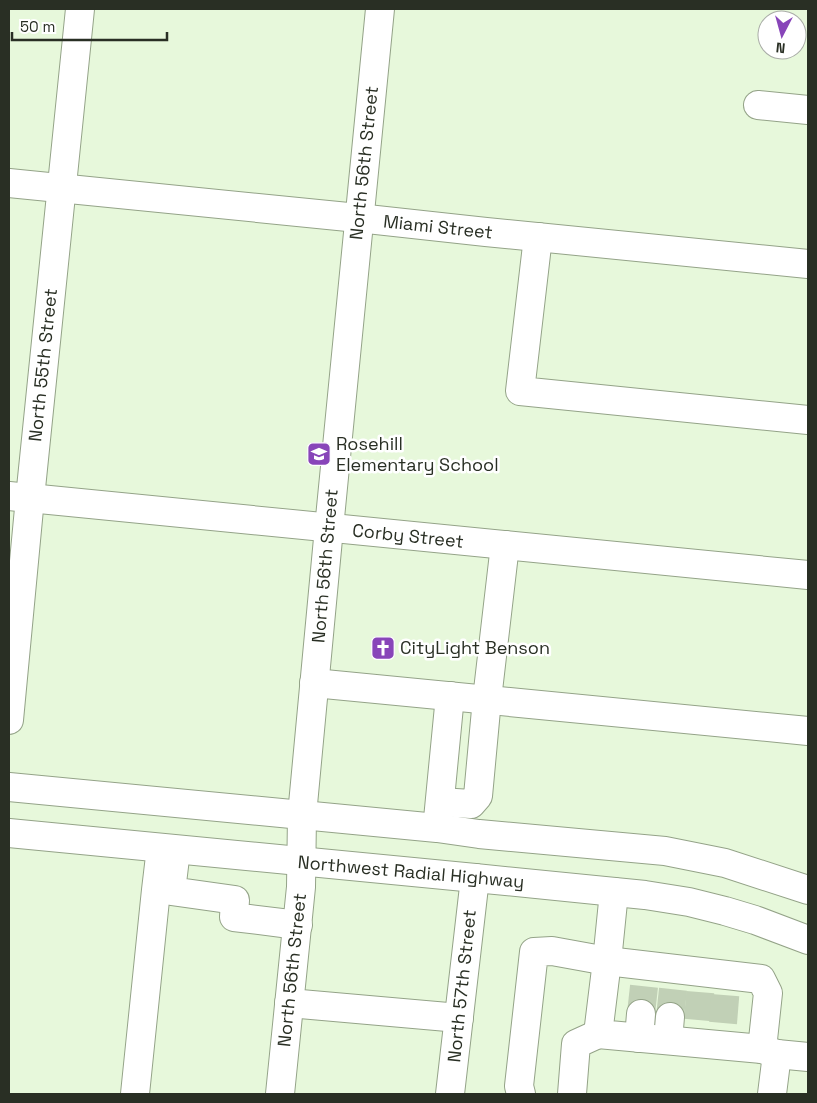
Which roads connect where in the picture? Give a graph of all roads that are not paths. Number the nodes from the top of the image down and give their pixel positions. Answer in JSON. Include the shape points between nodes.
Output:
{"nodes":[{"id":1,"x":80,"y":9,"type":"edge"},
{"id":2,"x":380,"y":9,"type":"edge"},
{"id":3,"x":758,"y":105,"type":"dead end"},
{"id":4,"x":808,"y":110,"type":"edge"},
{"id":5,"x":9,"y":183,"type":"edge"},
{"id":6,"x":61,"y":188,"type":"junction"},
{"id":7,"x":358,"y":218,"type":"junction"},
{"id":8,"x":538,"y":237,"type":"junction"},
{"id":9,"x":808,"y":264,"type":"edge"},
{"id":10,"x":808,"y":420,"type":"edge"},
{"id":11,"x":19,"y":497,"type":"edge"},
{"id":12,"x":329,"y":528,"type":"junction"},
{"id":13,"x":505,"y":545,"type":"junction"},
{"id":14,"x":808,"y":574,"type":"edge"},
{"id":15,"x":12,"y":660,"type":"edge"},
{"id":16,"x":314,"y":683,"type":"junction"},
{"id":17,"x":450,"y":696,"type":"junction"},
{"id":18,"x":487,"y":699,"type":"junction"},
{"id":19,"x":9,"y":720,"type":"edge"},
{"id":20,"x":808,"y":730,"type":"edge"},
{"id":21,"x":9,"y":787,"type":"edge"},
{"id":22,"x":302,"y":815,"type":"junction"},
{"id":23,"x":438,"y":815,"type":"junction"},
{"id":24,"x":9,"y":833,"type":"edge"},
{"id":25,"x":168,"y":849,"type":"junction"},
{"id":26,"x":301,"y":861,"type":"junction"},
{"id":27,"x":475,"y":878,"type":"junction"},
{"id":28,"x":163,"y":890,"type":"junction"},
{"id":29,"x":808,"y":890,"type":"edge"},
{"id":30,"x":614,"y":892,"type":"junction"},
{"id":31,"x":298,"y":925,"type":"junction"},
{"id":32,"x":808,"y":940,"type":"edge"},
{"id":33,"x":607,"y":961,"type":"junction"},
{"id":34,"x":289,"y":1003,"type":"junction"},
{"id":35,"x":459,"y":1018,"type":"junction"},
{"id":36,"x":598,"y":1034,"type":"junction"},
{"id":37,"x":769,"y":1051,"type":"junction"},
{"id":38,"x":808,"y":1057,"type":"edge"},
{"id":39,"x":135,"y":1094,"type":"edge"},
{"id":40,"x":280,"y":1094,"type":"edge"},
{"id":41,"x":450,"y":1094,"type":"edge"},
{"id":42,"x":521,"y":1094,"type":"edge"},
{"id":43,"x":572,"y":1094,"type":"edge"},
{"id":44,"x":772,"y":1094,"type":"edge"}],
"edges":[{"from":1,"to":6,"type":"street","name":"North 55th Street"},
{"from":2,"to":7,"type":"street","name":"North 56th Street"},
{"from":3,"to":4,"type":"street"},
{"from":5,"to":6,"type":"street","name":"Miami Street"},
{"from":6,"to":7,"type":"street","name":"Miami Street"},
{"from":6,"to":11,"type":"street","name":"North 55th Street"},
{"from":7,"to":8,"type":"street","name":"Miami Street"},
{"from":7,"to":12,"type":"street","name":"North 56th Street"},
{"from":8,"to":9,"type":"street","name":"Miami Street"},
{"from":8,"to":10,"type":"street","via":[[520,390]]},
{"from":11,"to":12,"type":"street","name":"Corby Street"},
{"from":11,"to":15,"type":"street","name":"North 55th Street"},
{"from":12,"to":13,"type":"street","name":"Corby Street"},
{"from":12,"to":16,"type":"street","name":"North 56th Street"},
{"from":13,"to":14,"type":"street","name":"Corby Street"},
{"from":13,"to":18,"type":"street"},
{"from":15,"to":19,"type":"street","name":"North 55th Street"},
{"from":16,"to":17,"type":"street"},
{"from":16,"to":22,"type":"street","name":"North 56th Street"},
{"from":17,"to":18,"type":"street"},
{"from":17,"to":23,"type":"street"},
{"from":18,"to":20,"type":"street"},
{"from":18,"to":23,"type":"street","via":[[478,796],[471,804]]},
{"from":21,"to":22,"type":"street"},
{"from":22,"to":23,"type":"street"},
{"from":22,"to":26,"type":"street","name":"North 56th Street"},
{"from":23,"to":29,"type":"street","via":[[480,834],[665,852],[725,863]]},
{"from":24,"to":25,"type":"street","name":"Northwest Radial Highway"},
{"from":25,"to":26,"type":"street","name":"Northwest Radial Highway"},
{"from":25,"to":28,"type":"street"},
{"from":26,"to":27,"type":"street","name":"Northwest Radial Highway"},
{"from":26,"to":31,"type":"street","name":"North 56th Street"},
{"from":27,"to":30,"type":"street","name":"Northwest Radial Highway"},
{"from":27,"to":35,"type":"street","name":"North 57th Street"},
{"from":28,"to":31,"type":"street","via":[[235,900],[234,917]]},
{"from":28,"to":39,"type":"street"},
{"from":30,"to":32,"type":"street","name":"Northwest Radial Highway","via":[[688,902],[755,920]]},
{"from":30,"to":33,"type":"street"},
{"from":31,"to":34,"type":"street","name":"North 56th Street"},
{"from":33,"to":36,"type":"street"},
{"from":33,"to":37,"type":"street","via":[[675,975],[761,979],[768,993]]},
{"from":33,"to":42,"type":"street","via":[[552,950],[534,952],[519,1086]]},
{"from":34,"to":35,"type":"street"},
{"from":34,"to":40,"type":"street","name":"North 56th Street"},
{"from":35,"to":41,"type":"street","name":"North 57th Street"},
{"from":36,"to":37,"type":"street","via":[[640,1026],[709,1033]]},
{"from":36,"to":43,"type":"street","via":[[576,1044]]},
{"from":37,"to":38,"type":"street"},
{"from":37,"to":44,"type":"street"}]}
